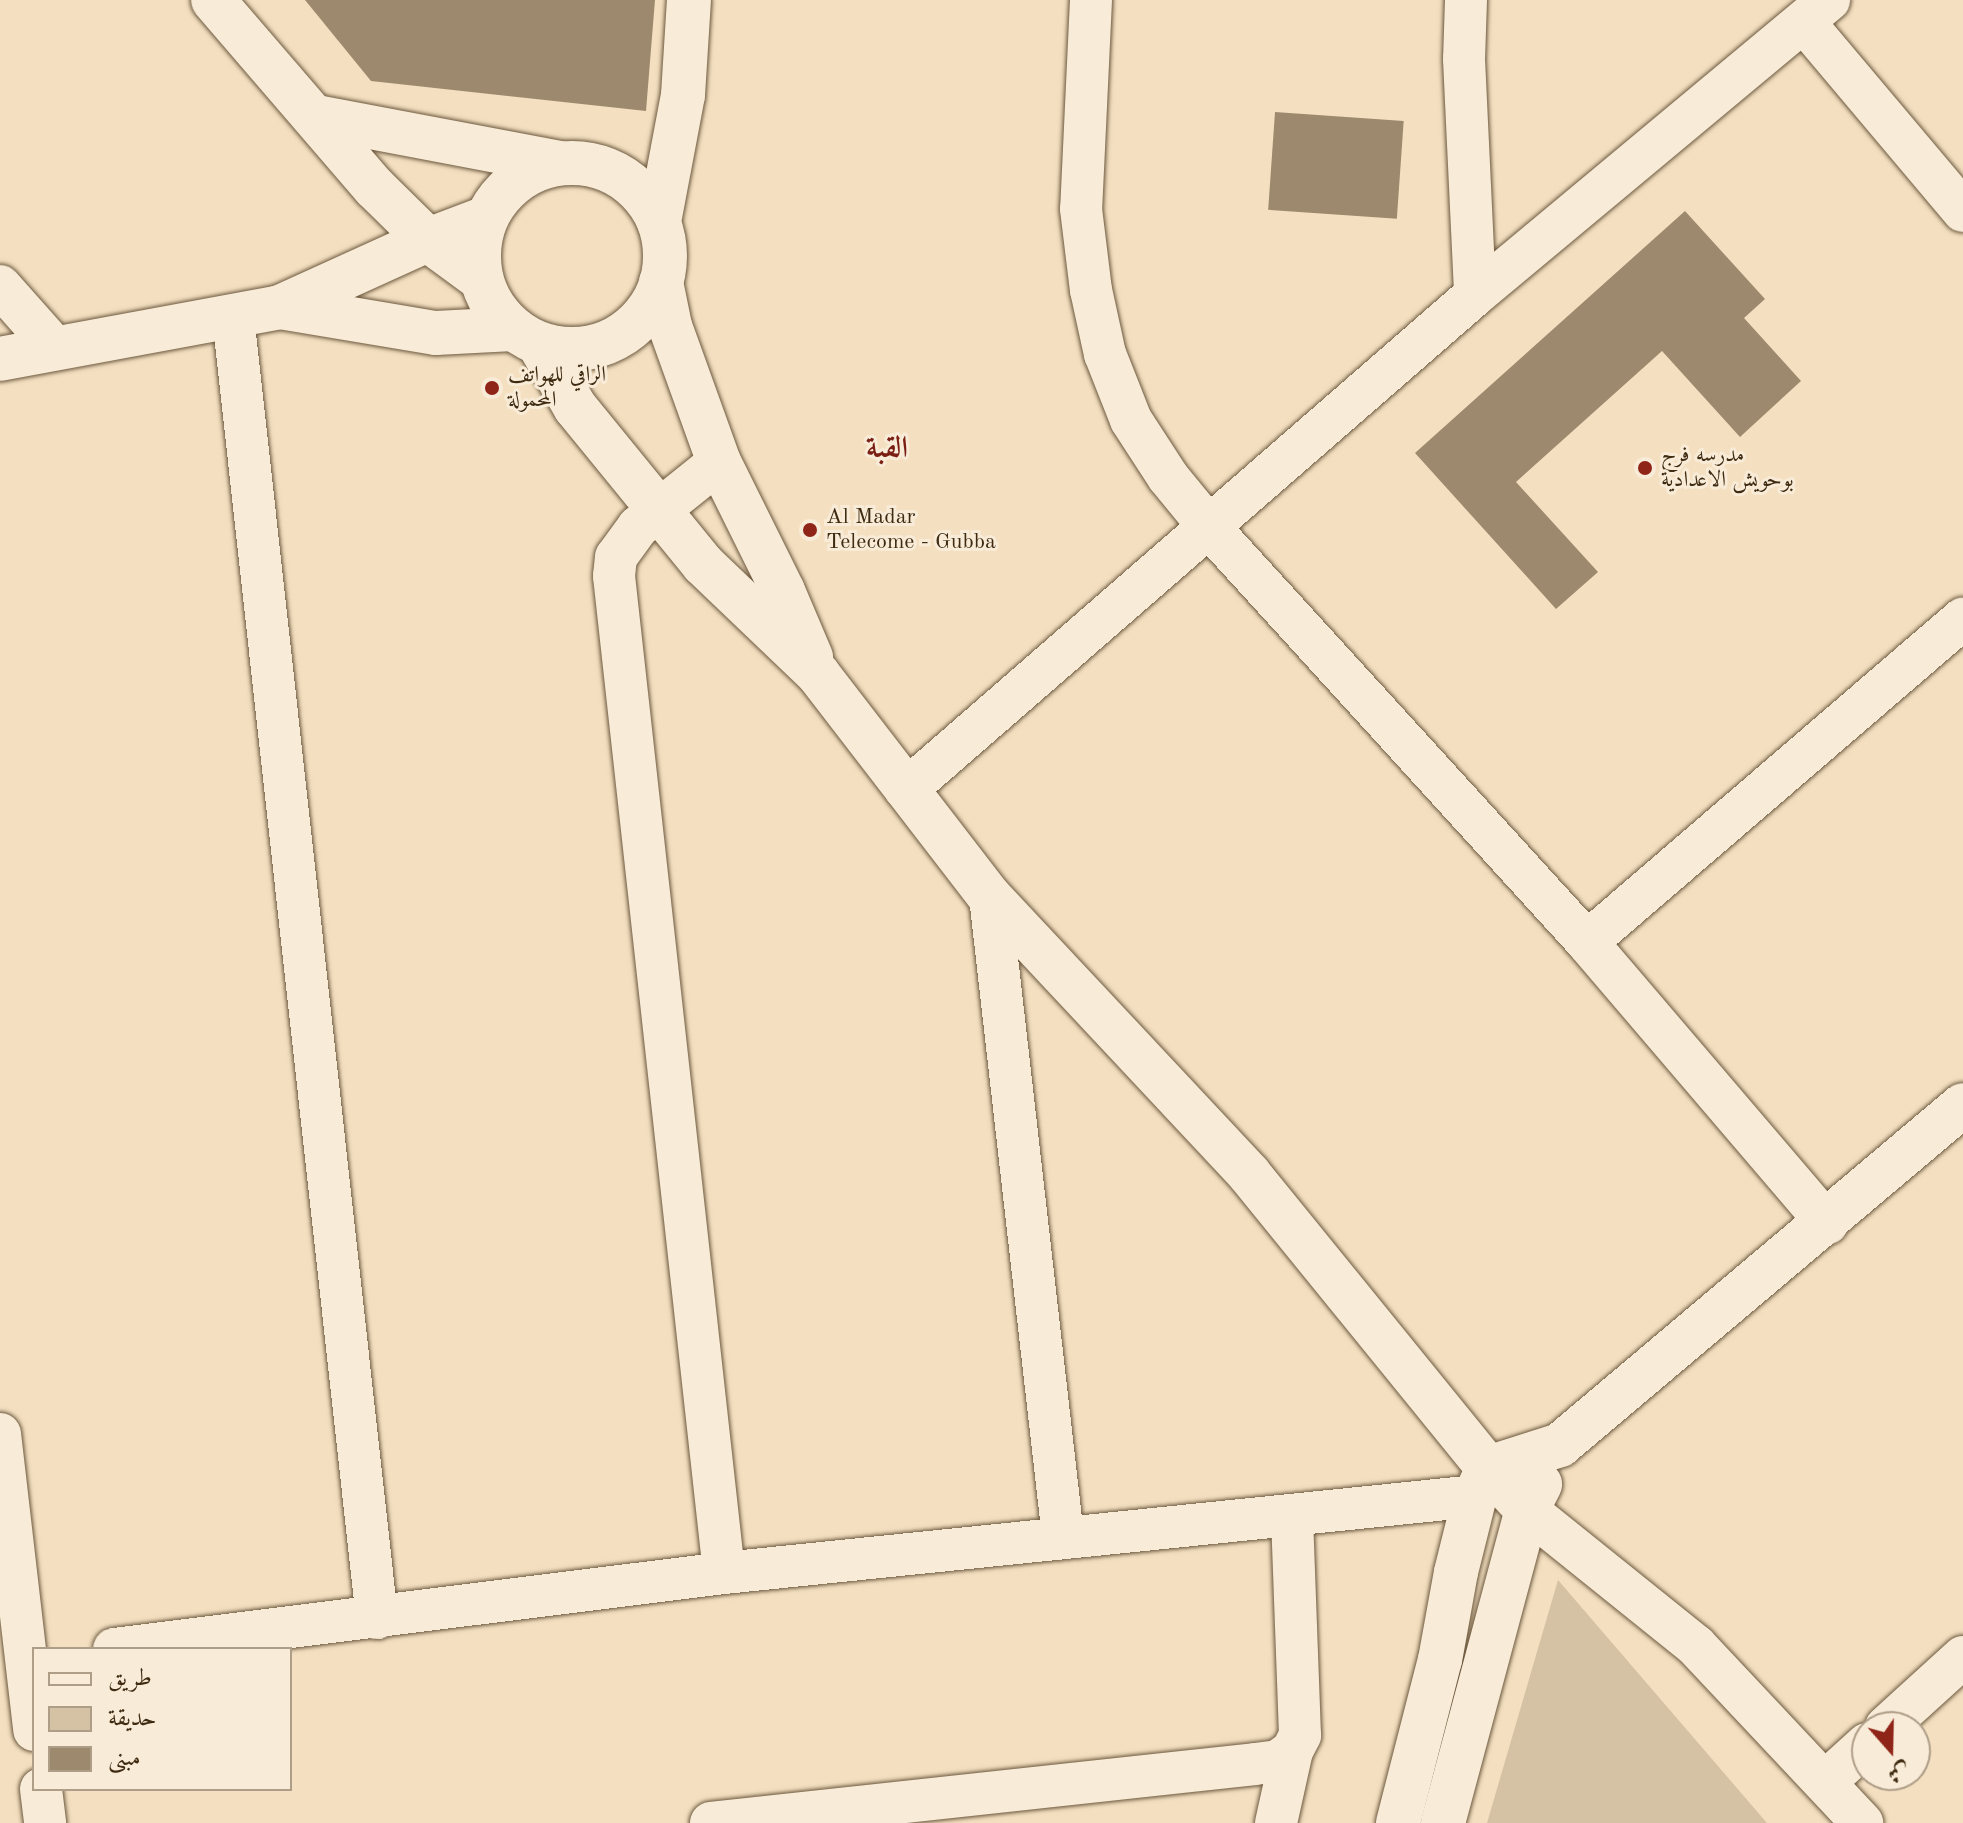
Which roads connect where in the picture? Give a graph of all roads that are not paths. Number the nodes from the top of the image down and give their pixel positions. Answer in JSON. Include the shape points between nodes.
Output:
{"nodes":[{"id":1,"x":213,"y":0,"type":"edge"},
{"id":2,"x":689,"y":0,"type":"edge"},
{"id":3,"x":1091,"y":0,"type":"edge"},
{"id":4,"x":1466,"y":0,"type":"edge"},
{"id":5,"x":1816,"y":11,"type":"edge"},
{"id":6,"x":317,"y":117,"type":"junction"},
{"id":7,"x":561,"y":163,"type":"junction"},
{"id":8,"x":1963,"y":211,"type":"edge"},
{"id":9,"x":486,"y":218,"type":"junction"},
{"id":10,"x":659,"y":222,"type":"junction"},
{"id":11,"x":428,"y":240,"type":"junction"},
{"id":12,"x":481,"y":279,"type":"junction"},
{"id":13,"x":661,"y":282,"type":"junction"},
{"id":14,"x":0,"y":286,"type":"edge"},
{"id":15,"x":1475,"y":295,"type":"junction"},
{"id":16,"x":280,"y":307,"type":"junction"},
{"id":17,"x":233,"y":316,"type":"junction"},
{"id":18,"x":526,"y":336,"type":"junction"},
{"id":19,"x":56,"y":349,"type":"junction"},
{"id":20,"x":0,"y":359,"type":"edge"},
{"id":21,"x":719,"y":462,"type":"junction"},
{"id":22,"x":658,"y":509,"type":"junction"},
{"id":23,"x":1209,"y":527,"type":"junction"},
{"id":24,"x":1963,"y":619,"type":"edge"},
{"id":25,"x":818,"y":674,"type":"junction"},
{"id":26,"x":906,"y":790,"type":"junction"},
{"id":27,"x":990,"y":897,"type":"junction"},
{"id":28,"x":1587,"y":942,"type":"junction"},
{"id":29,"x":1963,"y":1105,"type":"edge"},
{"id":30,"x":1827,"y":1223,"type":"junction"},
{"id":31,"x":0,"y":1434,"type":"edge"},
{"id":32,"x":1560,"y":1445,"type":"junction"},
{"id":33,"x":1482,"y":1482,"type":"junction"},
{"id":34,"x":1527,"y":1510,"type":"junction"},
{"id":35,"x":1292,"y":1517,"type":"junction"},
{"id":36,"x":1063,"y":1537,"type":"junction"},
{"id":37,"x":724,"y":1573,"type":"junction"},
{"id":38,"x":377,"y":1618,"type":"junction"},
{"id":39,"x":131,"y":1647,"type":"edge"},
{"id":40,"x":1963,"y":1657,"type":"edge"},
{"id":41,"x":20,"y":1660,"type":"edge"},
{"id":42,"x":1904,"y":1711,"type":"edge"},
{"id":43,"x":32,"y":1720,"type":"edge"},
{"id":44,"x":1292,"y":1751,"type":"junction"},
{"id":45,"x":1851,"y":1758,"type":"edge"},
{"id":46,"x":1826,"y":1781,"type":"junction"},
{"id":47,"x":41,"y":1791,"type":"edge"},
{"id":48,"x":45,"y":1823,"type":"edge"},
{"id":49,"x":711,"y":1823,"type":"edge"},
{"id":50,"x":1276,"y":1823,"type":"edge"},
{"id":51,"x":1398,"y":1823,"type":"edge"},
{"id":52,"x":1443,"y":1823,"type":"edge"},
{"id":53,"x":1862,"y":1823,"type":"edge"}],
"edges":[{"from":1,"to":6,"type":"main road"},
{"from":2,"to":10,"type":"main road","via":[[683,95]]},
{"from":3,"to":23,"type":"street","via":[[1081,209],[1105,354],[1131,420]]},
{"from":4,"to":15,"type":"street"},
{"from":5,"to":8,"type":"street"},
{"from":5,"to":15,"type":"street"},
{"from":6,"to":7,"type":"main road"},
{"from":6,"to":11,"type":"main road","via":[[374,187]]},
{"from":7,"to":9,"type":"main road","via":[[530,172],[504,191]]},
{"from":7,"to":10,"type":"main road","via":[[593,165],[621,177],[644,197]]},
{"from":9,"to":11,"type":"main road"},
{"from":9,"to":12,"type":"main road","via":[[478,248]]},
{"from":10,"to":13,"type":"main road","via":[[665,251]]},
{"from":11,"to":12,"type":"main road"},
{"from":11,"to":16,"type":"main road"},
{"from":12,"to":18,"type":"main road","via":[[493,306]]},
{"from":13,"to":18,"type":"main road","via":[[649,309],[627,331],[600,345],[569,349]]},
{"from":13,"to":21,"type":"main road","via":[[670,326]]},
{"from":14,"to":19,"type":"street"},
{"from":15,"to":23,"type":"street"},
{"from":16,"to":17,"type":"main road"},
{"from":16,"to":18,"type":"main road","via":[[436,333]]},
{"from":17,"to":19,"type":"main road"},
{"from":17,"to":38,"type":"street"},
{"from":18,"to":22,"type":"main road","via":[[575,407]]},
{"from":19,"to":20,"type":"main road"},
{"from":21,"to":22,"type":"street"},
{"from":21,"to":25,"type":"main road"},
{"from":22,"to":25,"type":"main road","via":[[703,564]]},
{"from":22,"to":37,"type":"street","via":[[624,544],[614,576]]},
{"from":23,"to":26,"type":"street"},
{"from":23,"to":28,"type":"street"},
{"from":24,"to":28,"type":"street"},
{"from":25,"to":26,"type":"main road"},
{"from":26,"to":27,"type":"main road"},
{"from":27,"to":33,"type":"main road","via":[[1249,1174]]},
{"from":27,"to":36,"type":"street"},
{"from":28,"to":30,"type":"street"},
{"from":29,"to":30,"type":"main road"},
{"from":30,"to":32,"type":"main road"},
{"from":31,"to":41,"type":"street"},
{"from":32,"to":33,"type":"main road"},
{"from":32,"to":34,"type":"main road"},
{"from":33,"to":34,"type":"main road"},
{"from":33,"to":35,"type":"street"},
{"from":33,"to":51,"type":"main road"},
{"from":34,"to":46,"type":"street","via":[[1696,1646]]},
{"from":34,"to":52,"type":"main road"},
{"from":35,"to":36,"type":"street"},
{"from":35,"to":44,"type":"street","via":[[1301,1710],[1300,1735]]},
{"from":36,"to":37,"type":"street"},
{"from":37,"to":38,"type":"street"},
{"from":38,"to":39,"type":"street"},
{"from":40,"to":42,"type":"street"},
{"from":41,"to":43,"type":"street"},
{"from":44,"to":49,"type":"street","via":[[1278,1761],[1255,1764]]},
{"from":44,"to":50,"type":"street"},
{"from":45,"to":46,"type":"street"},
{"from":46,"to":53,"type":"street"},
{"from":47,"to":48,"type":"street"}]}
